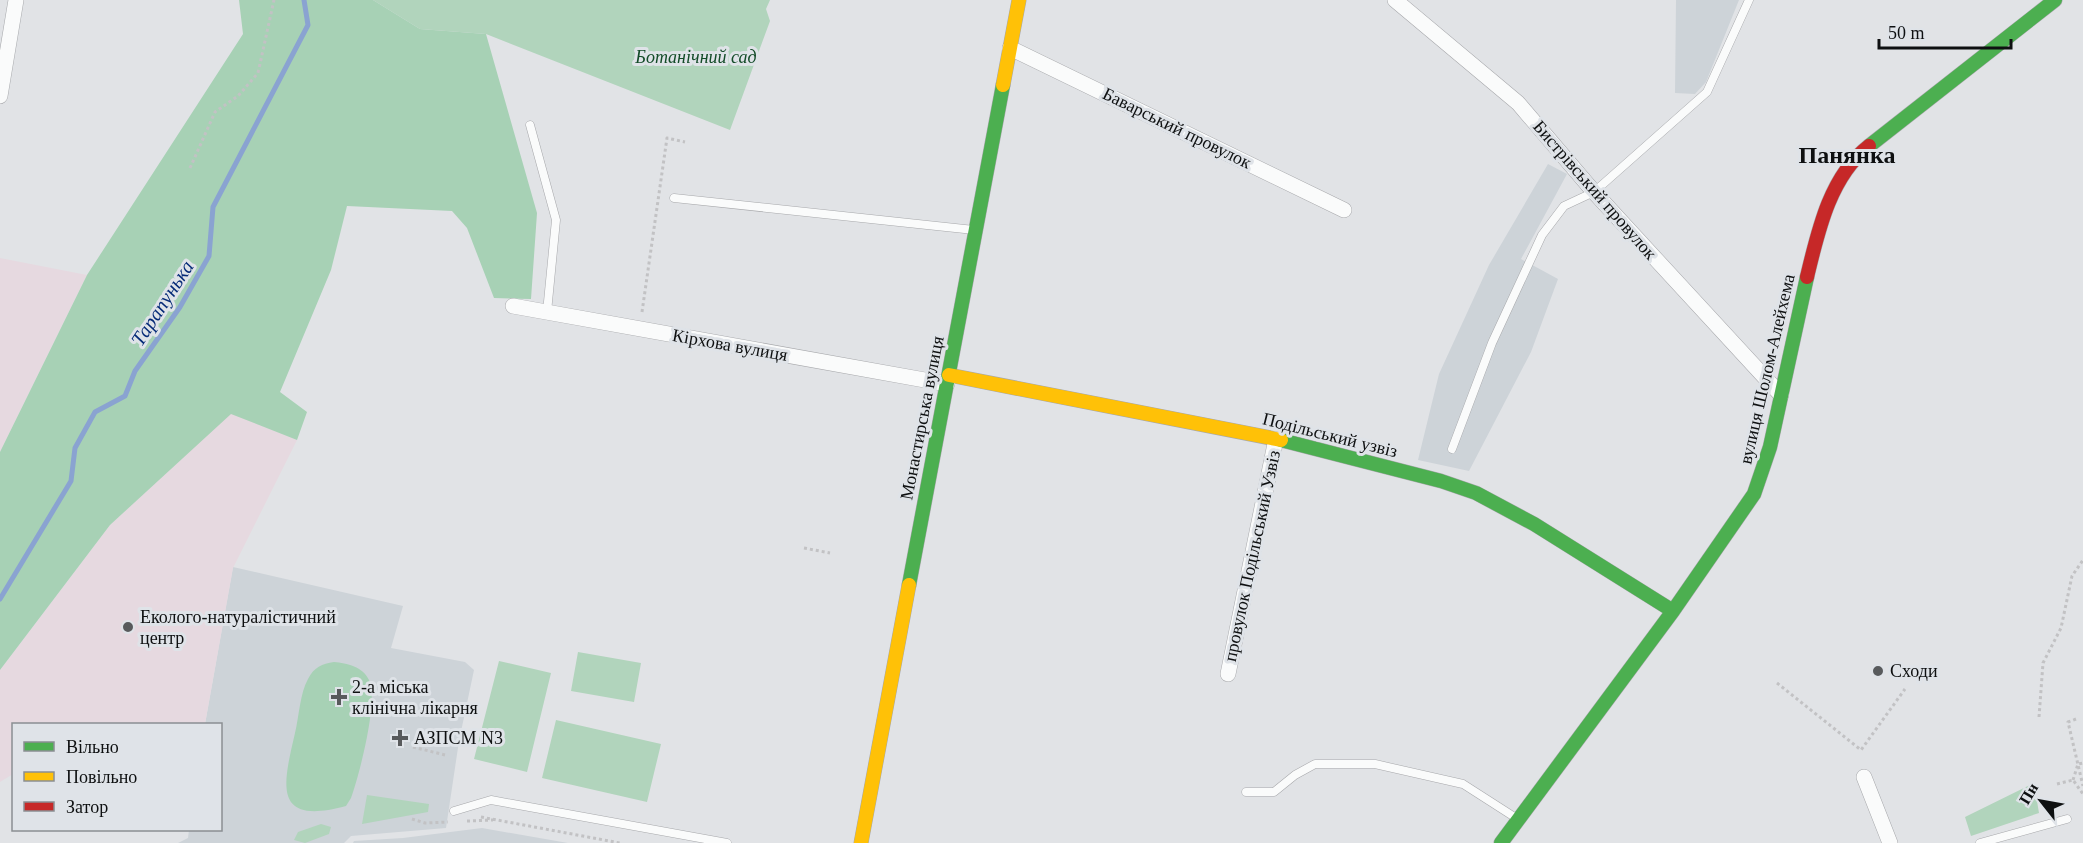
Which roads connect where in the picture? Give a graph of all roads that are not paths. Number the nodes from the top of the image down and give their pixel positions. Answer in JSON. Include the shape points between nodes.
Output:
{"nodes":[{"id":1,"x":16,"y":0,"type":"edge"},
{"id":2,"x":1019,"y":0,"type":"edge"},
{"id":3,"x":1395,"y":0,"type":"edge"},
{"id":4,"x":1749,"y":0,"type":"edge"},
{"id":5,"x":2055,"y":0,"type":"edge"},
{"id":6,"x":1010,"y":48,"type":"junction"},
{"id":7,"x":0,"y":96,"type":"edge"},
{"id":8,"x":531,"y":126,"type":"dead end"},
{"id":9,"x":1594,"y":192,"type":"junction"},
{"id":10,"x":674,"y":198,"type":"dead end"},
{"id":11,"x":1344,"y":210,"type":"dead end"},
{"id":12,"x":976,"y":230,"type":"junction"},
{"id":13,"x":513,"y":306,"type":"dead end"},
{"id":14,"x":547,"y":312,"type":"junction"},
{"id":15,"x":948,"y":379,"type":"junction"},
{"id":16,"x":1781,"y":395,"type":"junction"},
{"id":17,"x":1276,"y":439,"type":"junction"},
{"id":18,"x":1452,"y":449,"type":"dead end"},
{"id":19,"x":1673,"y":611,"type":"junction"},
{"id":20,"x":1228,"y":674,"type":"dead end"},
{"id":21,"x":1864,"y":777,"type":"dead end"},
{"id":22,"x":1246,"y":792,"type":"dead end"},
{"id":23,"x":454,"y":811,"type":"road end"},
{"id":24,"x":1517,"y":819,"type":"junction"},
{"id":25,"x":2067,"y":819,"type":"dead end"},
{"id":26,"x":727,"y":843,"type":"edge"},
{"id":27,"x":861,"y":843,"type":"edge"},
{"id":28,"x":1501,"y":843,"type":"edge"},
{"id":29,"x":1890,"y":843,"type":"edge"},
{"id":30,"x":1980,"y":843,"type":"edge"}],
"edges":[{"from":1,"to":7,"type":"street"},
{"from":2,"to":6,"type":"street","name":"Монастирська вулиця"},
{"from":3,"to":9,"type":"street","name":"Бистрівський провулок","via":[[1518,103]]},
{"from":4,"to":9,"type":"lane","via":[[1707,92]]},
{"from":5,"to":16,"type":"street","name":"вулиця Шолом-Алейхема","via":[[1853,158],[1820,220]]},
{"from":6,"to":11,"type":"street","name":"Баварський провулок"},
{"from":6,"to":12,"type":"street","name":"Монастирська вулиця"},
{"from":8,"to":14,"type":"lane","via":[[556,220]]},
{"from":9,"to":16,"type":"street","name":"Бистрівський провулок"},
{"from":9,"to":18,"type":"lane","via":[[1564,206],[1542,236],[1492,343]]},
{"from":10,"to":12,"type":"lane"},
{"from":12,"to":15,"type":"street","name":"Монастирська вулиця"},
{"from":13,"to":14,"type":"street","name":"Кірхова вулиця"},
{"from":14,"to":15,"type":"street","name":"Кірхова вулиця"},
{"from":15,"to":17,"type":"street","name":"Подільський узвіз"},
{"from":15,"to":27,"type":"street","name":"Монастирська вулиця"},
{"from":16,"to":19,"type":"street","name":"вулиця Шолом-Алейхема","via":[[1770,447],[1754,494]]},
{"from":17,"to":19,"type":"street","name":"Подільський узвіз","via":[[1476,493],[1534,524]]},
{"from":17,"to":20,"type":"street","name":"провулок Подільський Узвіз"},
{"from":19,"to":24,"type":"street","name":"вулиця Шолом-Алейхема"},
{"from":21,"to":29,"type":"street"},
{"from":22,"to":24,"type":"lane","via":[[1274,792],[1315,764],[1375,764],[1463,783]]},
{"from":23,"to":26,"type":"lane","via":[[491,801]]},
{"from":24,"to":28,"type":"street","name":"вулиця Шолом-Алейхема"},
{"from":25,"to":30,"type":"lane"}]}
